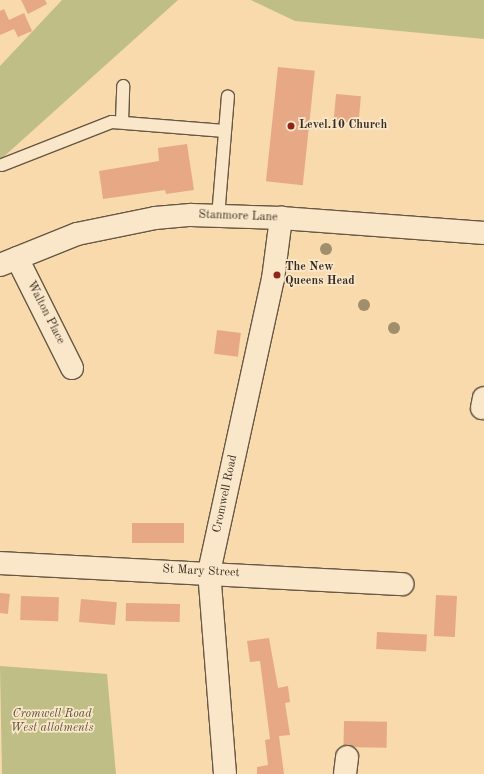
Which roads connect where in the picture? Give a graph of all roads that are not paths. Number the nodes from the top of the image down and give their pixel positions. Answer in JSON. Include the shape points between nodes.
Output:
{"nodes":[{"id":1,"x":123,"y":86,"type":"dead end"},
{"id":2,"x":228,"y":96,"type":"dead end"},
{"id":3,"x":122,"y":122,"type":"junction"},
{"id":4,"x":225,"y":131,"type":"junction"},
{"id":5,"x":2,"y":165,"type":"dead end"},
{"id":6,"x":218,"y":217,"type":"junction"},
{"id":7,"x":281,"y":218,"type":"junction"},
{"id":8,"x":484,"y":233,"type":"edge"},
{"id":9,"x":9,"y":261,"type":"edge"},
{"id":10,"x":72,"y":368,"type":"dead end"},
{"id":11,"x":0,"y":563,"type":"edge"},
{"id":12,"x":209,"y":572,"type":"junction"},
{"id":13,"x":402,"y":584,"type":"dead end"},
{"id":14,"x":225,"y":774,"type":"edge"}],
"edges":[{"from":1,"to":3,"type":"lane"},
{"from":2,"to":4,"type":"lane"},
{"from":3,"to":4,"type":"lane"},
{"from":3,"to":5,"type":"lane","via":[[112,122]]},
{"from":4,"to":6,"type":"lane"},
{"from":6,"to":7,"type":"street","name":"Stanmore Lane"},
{"from":6,"to":9,"type":"street","name":"Stanmore Lane","via":[[155,218],[112,226],[77,234]]},
{"from":7,"to":8,"type":"street","name":"Stanmore Lane"},
{"from":7,"to":12,"type":"street","name":"Cromwell Road","via":[[273,279]]},
{"from":9,"to":10,"type":"street","name":"Walton Place"},
{"from":11,"to":12,"type":"street","name":"St Mary Street"},
{"from":12,"to":13,"type":"street","name":"St Mary Street"},
{"from":12,"to":14,"type":"street","name":"Cromwell Road"}]}
